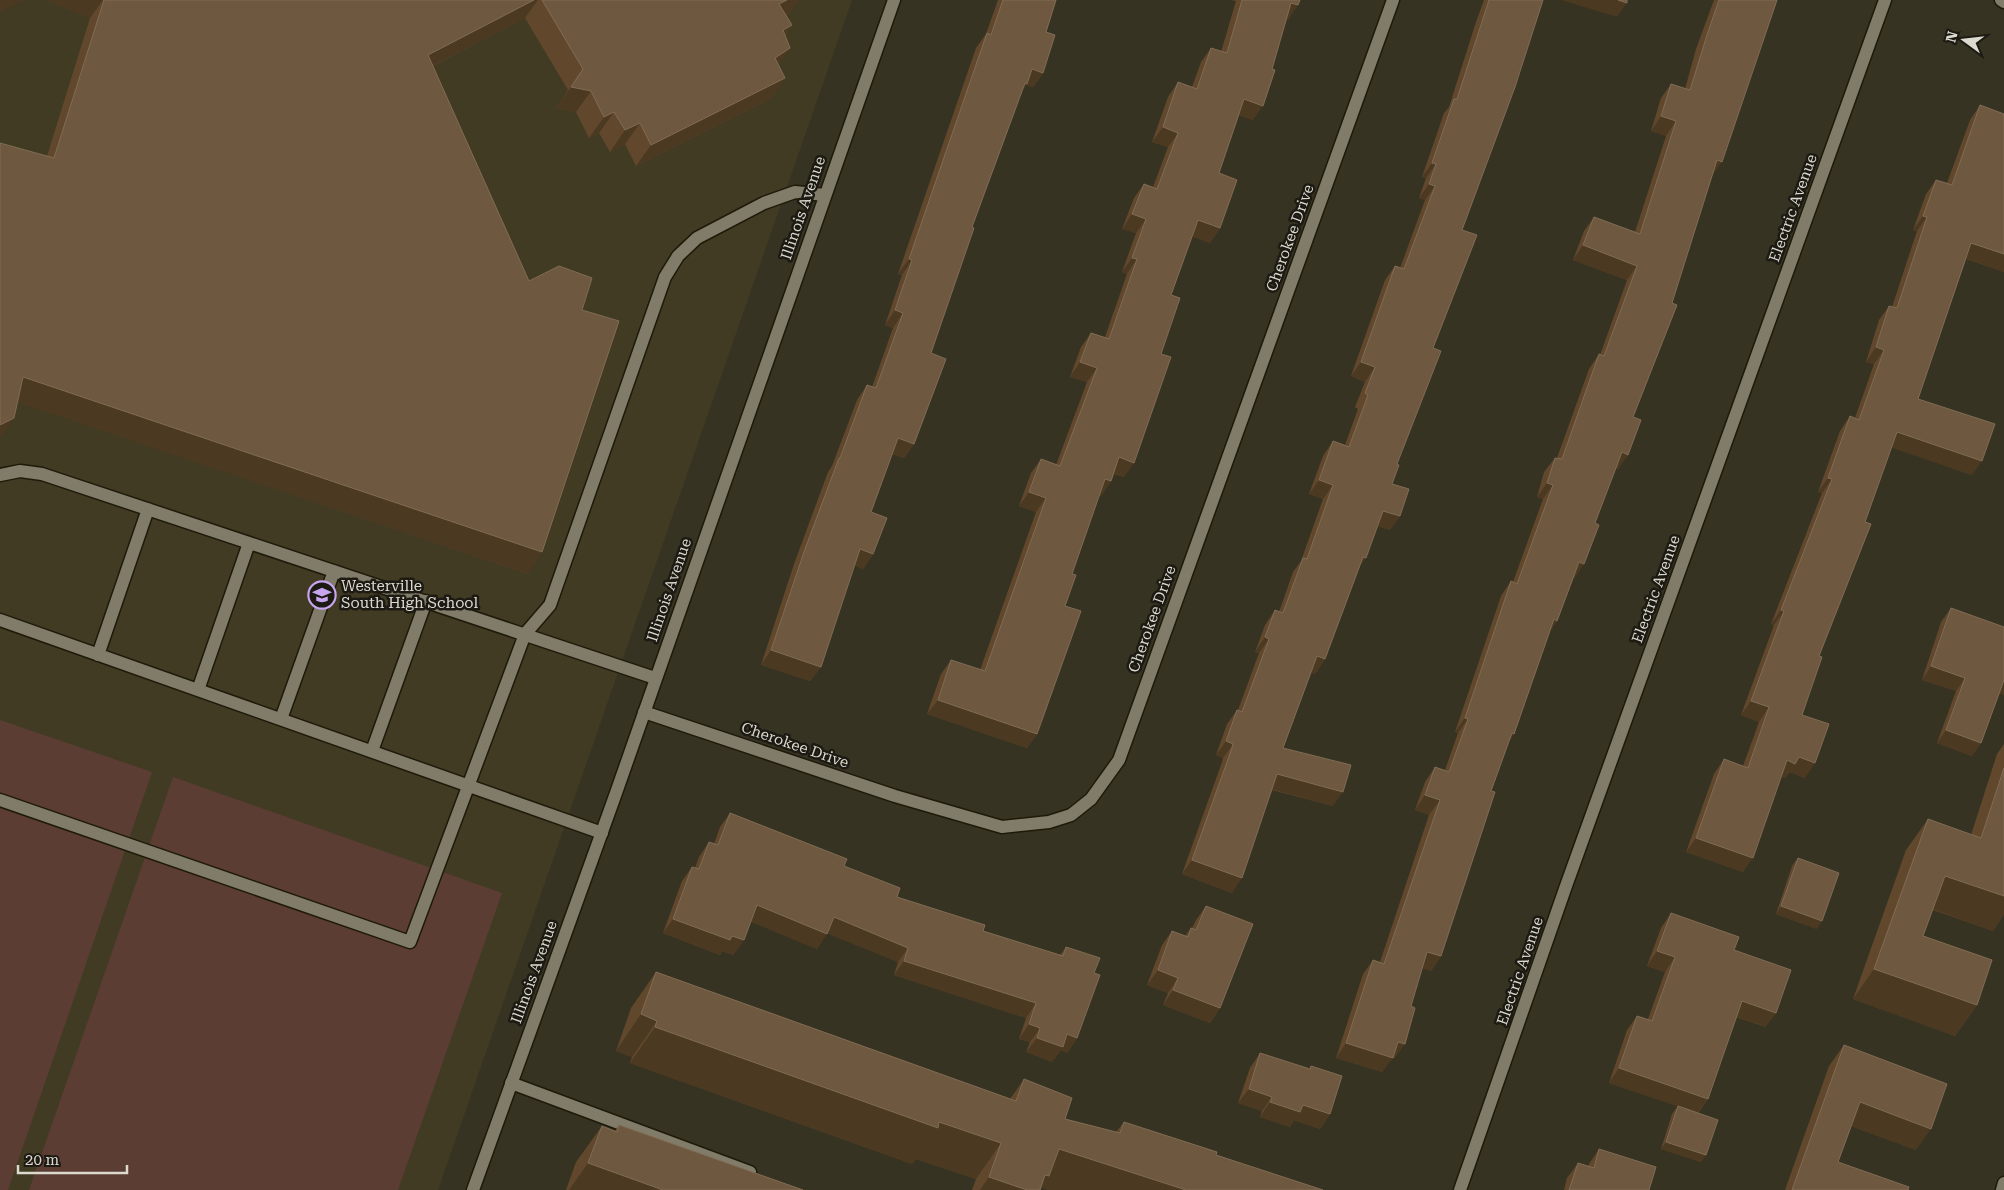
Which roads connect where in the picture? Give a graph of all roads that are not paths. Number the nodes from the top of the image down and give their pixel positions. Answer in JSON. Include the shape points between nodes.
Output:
{"nodes":[{"id":1,"x":894,"y":0,"type":"edge"},
{"id":2,"x":1393,"y":0,"type":"edge"},
{"id":3,"x":1885,"y":0,"type":"edge"},
{"id":4,"x":825,"y":195,"type":"junction"},
{"id":5,"x":0,"y":475,"type":"edge"},
{"id":6,"x":148,"y":509,"type":"junction"},
{"id":7,"x":249,"y":543,"type":"junction"},
{"id":8,"x":334,"y":571,"type":"junction"},
{"id":9,"x":426,"y":601,"type":"junction"},
{"id":10,"x":0,"y":620,"type":"edge"},
{"id":11,"x":525,"y":634,"type":"junction"},
{"id":12,"x":98,"y":655,"type":"junction"},
{"id":13,"x":656,"y":678,"type":"junction"},
{"id":14,"x":198,"y":690,"type":"junction"},
{"id":15,"x":644,"y":712,"type":"junction"},
{"id":16,"x":281,"y":719,"type":"junction"},
{"id":17,"x":372,"y":752,"type":"junction"},
{"id":18,"x":468,"y":786,"type":"junction"},
{"id":19,"x":0,"y":800,"type":"edge"},
{"id":20,"x":602,"y":833,"type":"junction"},
{"id":21,"x":511,"y":1083,"type":"junction"},
{"id":22,"x":763,"y":1176,"type":"edge"},
{"id":23,"x":2004,"y":1183,"type":"edge"},
{"id":24,"x":473,"y":1190,"type":"edge"},
{"id":25,"x":1460,"y":1190,"type":"edge"},
{"id":26,"x":2002,"y":1190,"type":"edge"}],
"edges":[{"from":1,"to":4,"type":"street","name":"Illinois Avenue"},
{"from":2,"to":15,"type":"street","name":"Cherokee Drive","via":[[1119,760],[1091,798],[1071,815],[1049,822],[1002,827],[895,796]]},
{"from":3,"to":25,"type":"street","name":"Electric Avenue"},
{"from":4,"to":11,"type":"street","via":[[795,192],[756,207],[697,238],[678,256],[665,277],[550,605]]},
{"from":4,"to":13,"type":"street","name":"Illinois Avenue"},
{"from":5,"to":6,"type":"street","via":[[20,471],[42,474]]},
{"from":6,"to":7,"type":"street"},
{"from":6,"to":12,"type":"street"},
{"from":7,"to":8,"type":"street"},
{"from":7,"to":14,"type":"street"},
{"from":8,"to":9,"type":"street"},
{"from":8,"to":16,"type":"street"},
{"from":9,"to":11,"type":"street"},
{"from":9,"to":17,"type":"street"},
{"from":10,"to":12,"type":"street"},
{"from":11,"to":13,"type":"street"},
{"from":11,"to":18,"type":"street"},
{"from":12,"to":14,"type":"street"},
{"from":13,"to":15,"type":"street","name":"Illinois Avenue"},
{"from":14,"to":16,"type":"street"},
{"from":15,"to":20,"type":"street","name":"Illinois Avenue"},
{"from":16,"to":17,"type":"street"},
{"from":17,"to":18,"type":"street"},
{"from":18,"to":19,"type":"street","via":[[410,942]]},
{"from":18,"to":20,"type":"street"},
{"from":20,"to":21,"type":"street","name":"Illinois Avenue"},
{"from":21,"to":22,"type":"street"},
{"from":21,"to":24,"type":"street","name":"Illinois Avenue"},
{"from":23,"to":26,"type":"street"}]}
